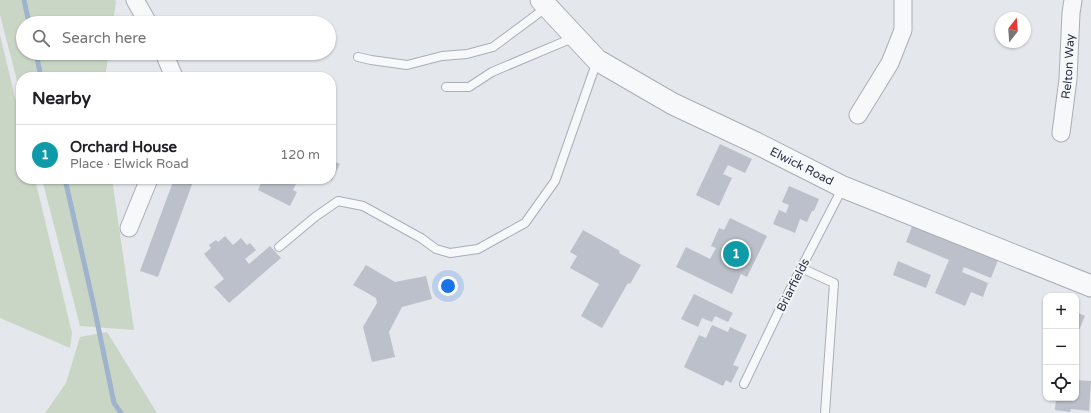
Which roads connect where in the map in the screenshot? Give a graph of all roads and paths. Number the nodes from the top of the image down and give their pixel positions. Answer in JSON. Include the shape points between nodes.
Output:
{"nodes":[{"id":1,"x":136,"y":0,"type":"edge"},
{"id":2,"x":903,"y":0,"type":"edge"},
{"id":3,"x":1073,"y":0,"type":"edge"},
{"id":4,"x":546,"y":2,"type":"edge"},
{"id":5,"x":144,"y":16,"type":"edge"},
{"id":6,"x":576,"y":37,"type":"junction"},
{"id":7,"x":358,"y":56,"type":"dead end"},
{"id":8,"x":167,"y":60,"type":"edge"},
{"id":9,"x":597,"y":60,"type":"junction"},
{"id":10,"x":172,"y":72,"type":"edge"},
{"id":11,"x":446,"y":88,"type":"dead end"},
{"id":12,"x":858,"y":115,"type":"dead end"},
{"id":13,"x":1061,"y":133,"type":"dead end"},
{"id":14,"x":147,"y":184,"type":"edge"},
{"id":15,"x":843,"y":188,"type":"junction"},
{"id":16,"x":129,"y":228,"type":"dead end"},
{"id":17,"x":279,"y":247,"type":"dead end"},
{"id":18,"x":802,"y":268,"type":"junction"},
{"id":19,"x":1091,"y":286,"type":"edge"},
{"id":20,"x":744,"y":384,"type":"dead end"},
{"id":21,"x":825,"y":413,"type":"edge"}],
"edges":[{"from":1,"to":5,"type":"street"},
{"from":2,"to":12,"type":"street","via":[[903,30],[890,63]]},
{"from":3,"to":13,"type":"street","name":"Relton Way","via":[[1068,79]]},
{"from":4,"to":6,"type":"street","name":"Elwick Road"},
{"from":4,"to":7,"type":"lane","via":[[492,47],[407,65]]},
{"from":6,"to":9,"type":"street","name":"Elwick Road"},
{"from":6,"to":11,"type":"lane","via":[[492,72],[469,87]]},
{"from":8,"to":10,"type":"street"},
{"from":9,"to":15,"type":"street","name":"Elwick Road","via":[[672,104],[756,143]]},
{"from":9,"to":17,"type":"lane","via":[[555,181],[525,223],[478,249],[450,253],[436,249],[363,206],[338,201]]},
{"from":14,"to":16,"type":"street"},
{"from":15,"to":18,"type":"lane","name":"Briarfields"},
{"from":15,"to":19,"type":"street","name":"Elwick Road"},
{"from":18,"to":20,"type":"lane","name":"Briarfields"},
{"from":18,"to":21,"type":"lane","via":[[834,283]]}]}
